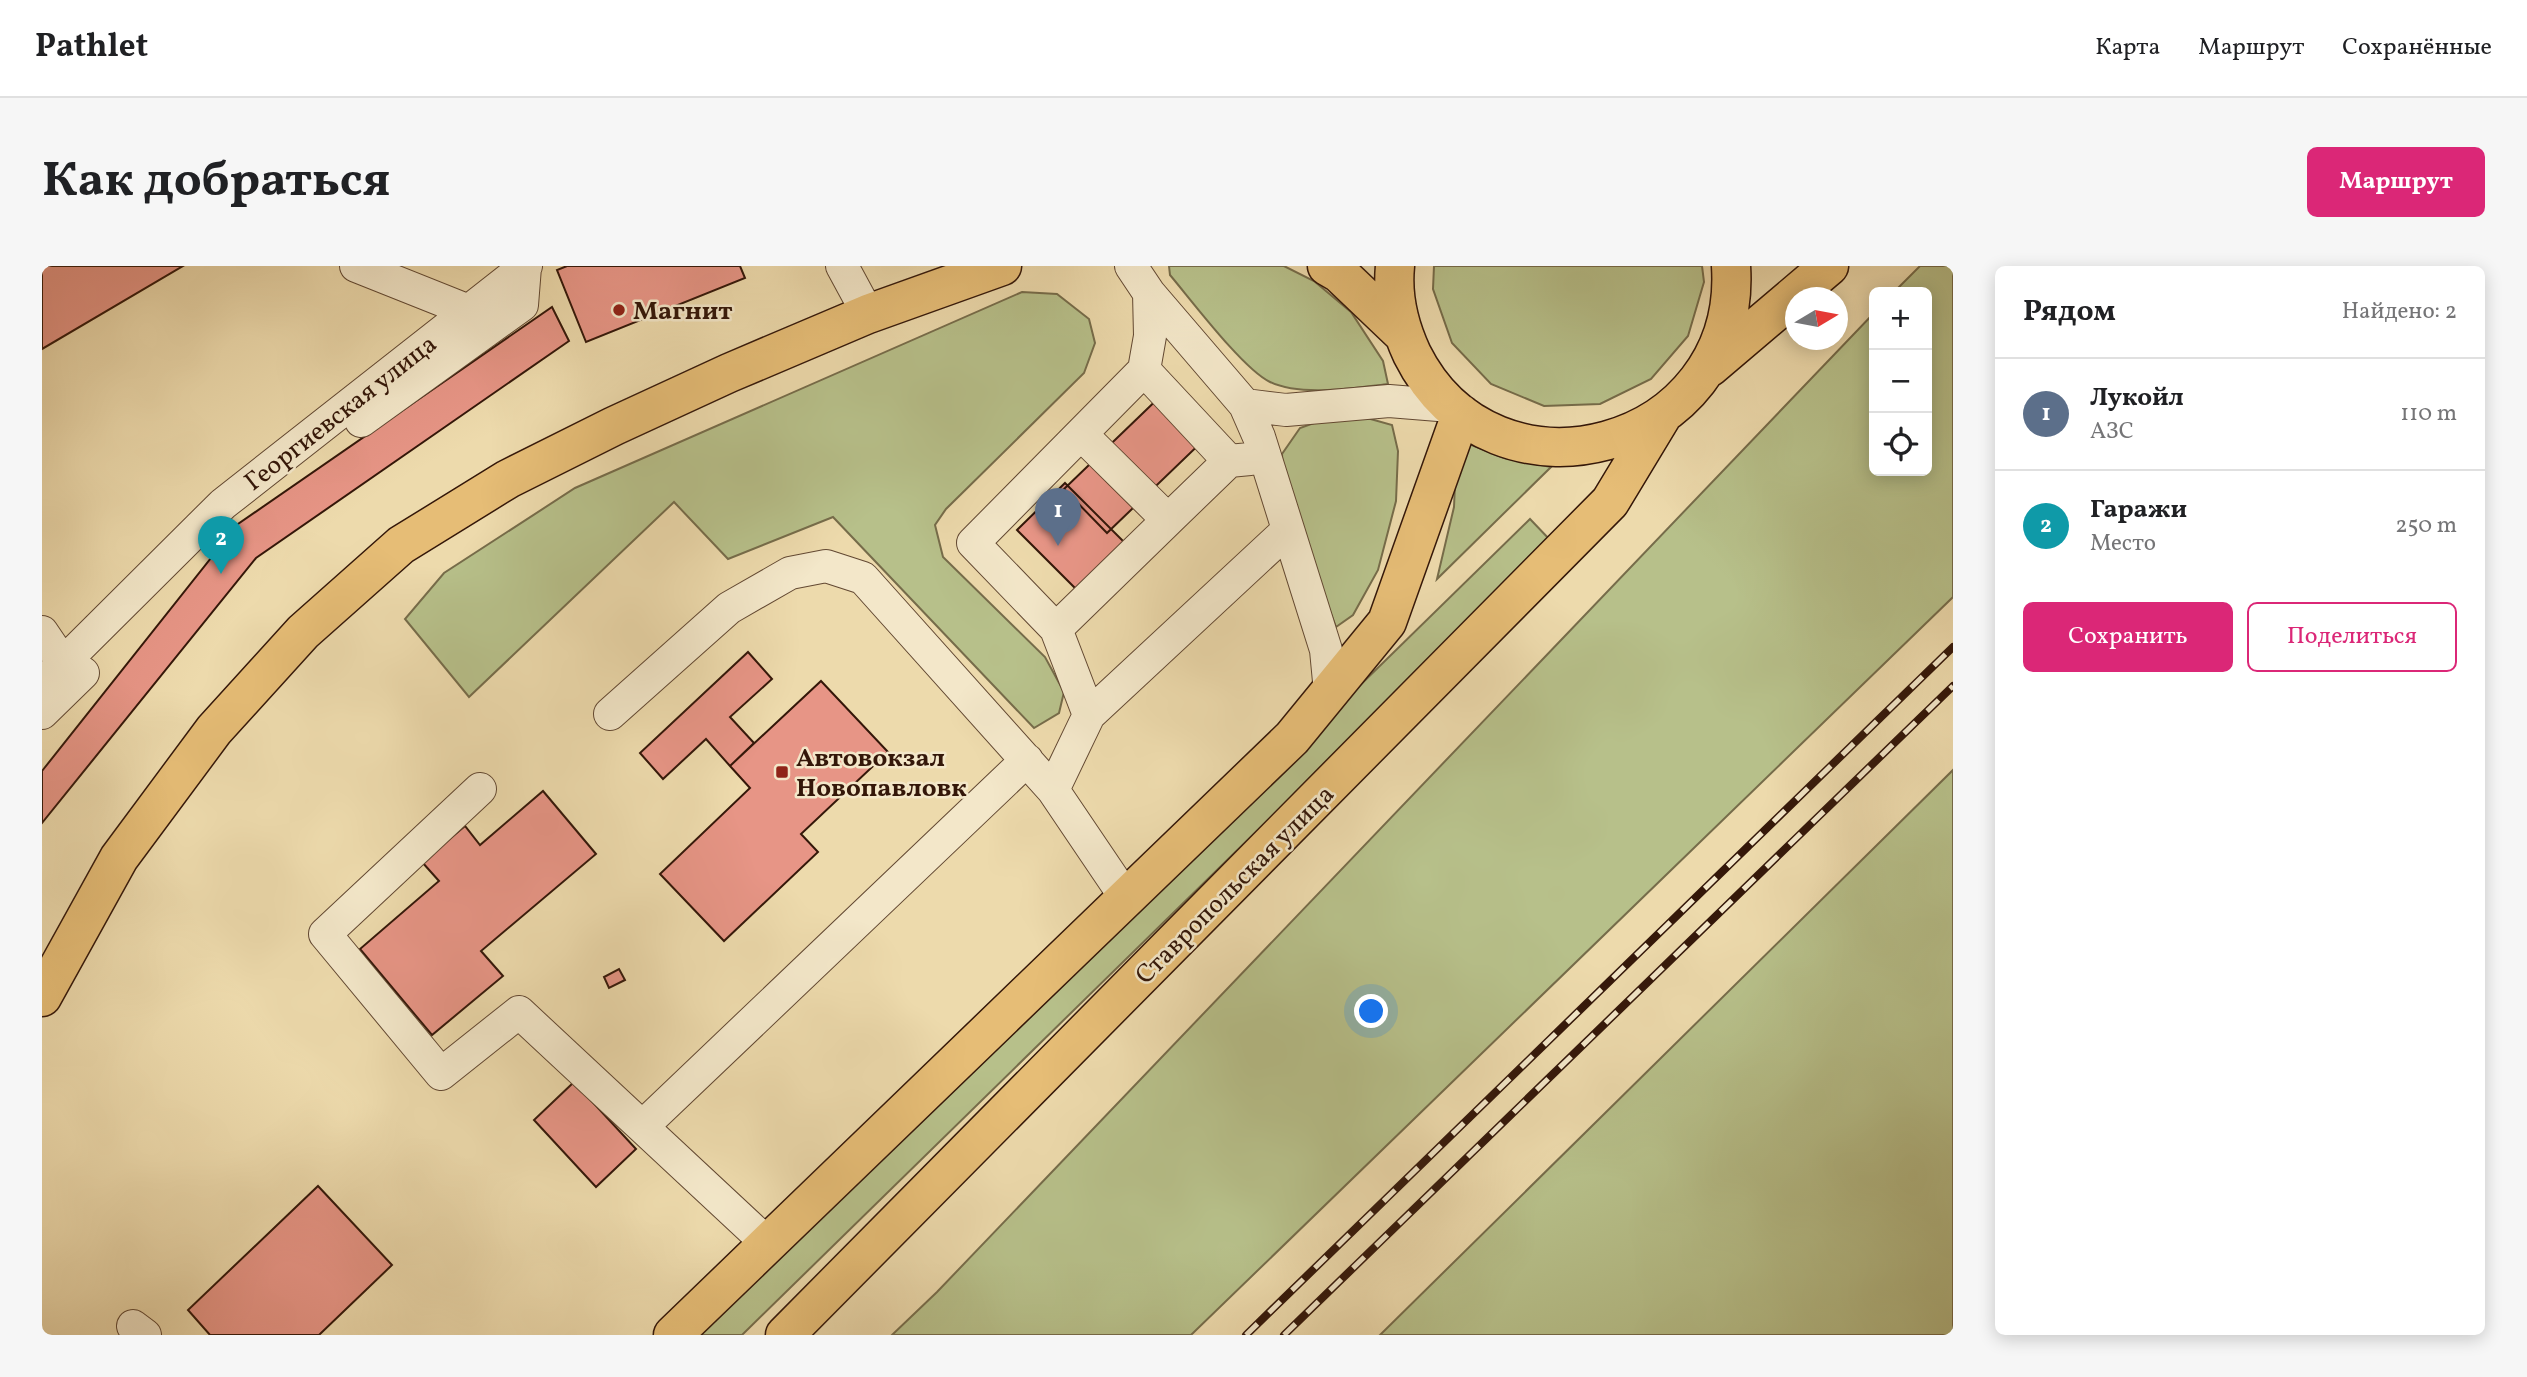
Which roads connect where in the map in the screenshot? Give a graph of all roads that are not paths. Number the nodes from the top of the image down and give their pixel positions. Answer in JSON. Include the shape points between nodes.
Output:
{"nodes":[{"id":1,"x":356,"y":266,"type":"edge"},
{"id":2,"x":842,"y":266,"type":"edge"},
{"id":3,"x":1002,"y":266,"type":"edge"},
{"id":4,"x":1131,"y":266,"type":"edge"},
{"id":5,"x":1327,"y":266,"type":"edge"},
{"id":6,"x":1395,"y":266,"type":"edge"},
{"id":7,"x":1731,"y":266,"type":"edge"},
{"id":8,"x":1829,"y":266,"type":"edge"},
{"id":9,"x":525,"y":267,"type":"edge"},
{"id":10,"x":1149,"y":293,"type":"junction"},
{"id":11,"x":468,"y":311,"type":"junction"},
{"id":12,"x":869,"y":314,"type":"junction"},
{"id":13,"x":1403,"y":334,"type":"junction"},
{"id":14,"x":1144,"y":370,"type":"junction"},
{"id":15,"x":1703,"y":372,"type":"junction"},
{"id":16,"x":1245,"y":405,"type":"junction"},
{"id":17,"x":1456,"y":410,"type":"junction"},
{"id":18,"x":1662,"y":415,"type":"junction"},
{"id":19,"x":1081,"y":434,"type":"junction"},
{"id":20,"x":1264,"y":459,"type":"junction"},
{"id":21,"x":1229,"y":461,"type":"junction"},
{"id":22,"x":259,"y":475,"type":"junction"},
{"id":23,"x":1168,"y":520,"type":"junction"},
{"id":24,"x":202,"y":524,"type":"junction"},
{"id":25,"x":1288,"y":530,"type":"junction"},
{"id":26,"x":1056,"y":629,"type":"junction"},
{"id":27,"x":42,"y":632,"type":"edge"},
{"id":28,"x":52,"y":673,"type":"edge"},
{"id":29,"x":1329,"y":692,"type":"junction"},
{"id":30,"x":42,"y":713,"type":"edge"},
{"id":31,"x":610,"y":714,"type":"dead end"},
{"id":32,"x":1089,"y":715,"type":"junction"},
{"id":33,"x":1027,"y":760,"type":"junction"},
{"id":34,"x":480,"y":789,"type":"dead end"},
{"id":35,"x":1053,"y":790,"type":"junction"},
{"id":36,"x":1126,"y":898,"type":"junction"},
{"id":37,"x":42,"y":997,"type":"edge"},
{"id":38,"x":643,"y":1126,"type":"junction"},
{"id":39,"x":768,"y":1244,"type":"junction"},
{"id":40,"x":673,"y":1335,"type":"edge"},
{"id":41,"x":785,"y":1335,"type":"edge"}],
"edges":[{"from":1,"to":11,"type":"street"},
{"from":2,"to":12,"type":"street"},
{"from":3,"to":12,"type":"main road"},
{"from":4,"to":10,"type":"street"},
{"from":5,"to":13,"type":"main road"},
{"from":6,"to":13,"type":"main road","via":[[1393,286]]},
{"from":7,"to":15,"type":"main road","via":[[1724,333]]},
{"from":8,"to":15,"type":"main road"},
{"from":9,"to":11,"type":"street","name":"Георгиевская улица"},
{"from":9,"to":22,"type":"street","via":[[522,305],[322,449]]},
{"from":10,"to":14,"type":"street","via":[[1150,336]]},
{"from":10,"to":16,"type":"street"},
{"from":11,"to":22,"type":"street","name":"Георгиевская улица"},
{"from":12,"to":37,"type":"main road","via":[[602,432],[508,479],[401,545],[303,632],[214,730],[119,858]]},
{"from":13,"to":17,"type":"main road","via":[[1422,373]]},
{"from":14,"to":19,"type":"street"},
{"from":14,"to":21,"type":"street"},
{"from":15,"to":18,"type":"main road","via":[[1685,396]]},
{"from":16,"to":17,"type":"street","via":[[1286,410],[1388,401]]},
{"from":16,"to":20,"type":"street"},
{"from":17,"to":18,"type":"main road","via":[[1499,435],[1540,446],[1583,446],[1625,436]]},
{"from":17,"to":29,"type":"main road","via":[[1387,622]]},
{"from":18,"to":41,"type":"main road","name":"Ставропольская улица","via":[[1610,502]]},
{"from":19,"to":23,"type":"street"},
{"from":19,"to":26,"type":"street","via":[[973,543]]},
{"from":20,"to":21,"type":"street"},
{"from":20,"to":25,"type":"street"},
{"from":21,"to":23,"type":"street"},
{"from":22,"to":24,"type":"street","name":"Георгиевская улица"},
{"from":23,"to":26,"type":"street"},
{"from":24,"to":28,"type":"street","name":"Георгиевская улица"},
{"from":24,"to":30,"type":"street","via":[[147,609]]},
{"from":25,"to":29,"type":"street","via":[[1326,650]]},
{"from":25,"to":32,"type":"street"},
{"from":26,"to":32,"type":"street"},
{"from":27,"to":28,"type":"street"},
{"from":29,"to":36,"type":"main road","via":[[1293,738]]},
{"from":31,"to":33,"type":"street","via":[[729,608],[790,573],[827,566],[863,578]]},
{"from":32,"to":35,"type":"street"},
{"from":33,"to":35,"type":"street"},
{"from":33,"to":38,"type":"street"},
{"from":34,"to":38,"type":"street","via":[[325,934],[441,1074],[519,1012]]},
{"from":35,"to":36,"type":"street"},
{"from":36,"to":39,"type":"main road"},
{"from":38,"to":39,"type":"street"},
{"from":39,"to":40,"type":"main road"}]}
